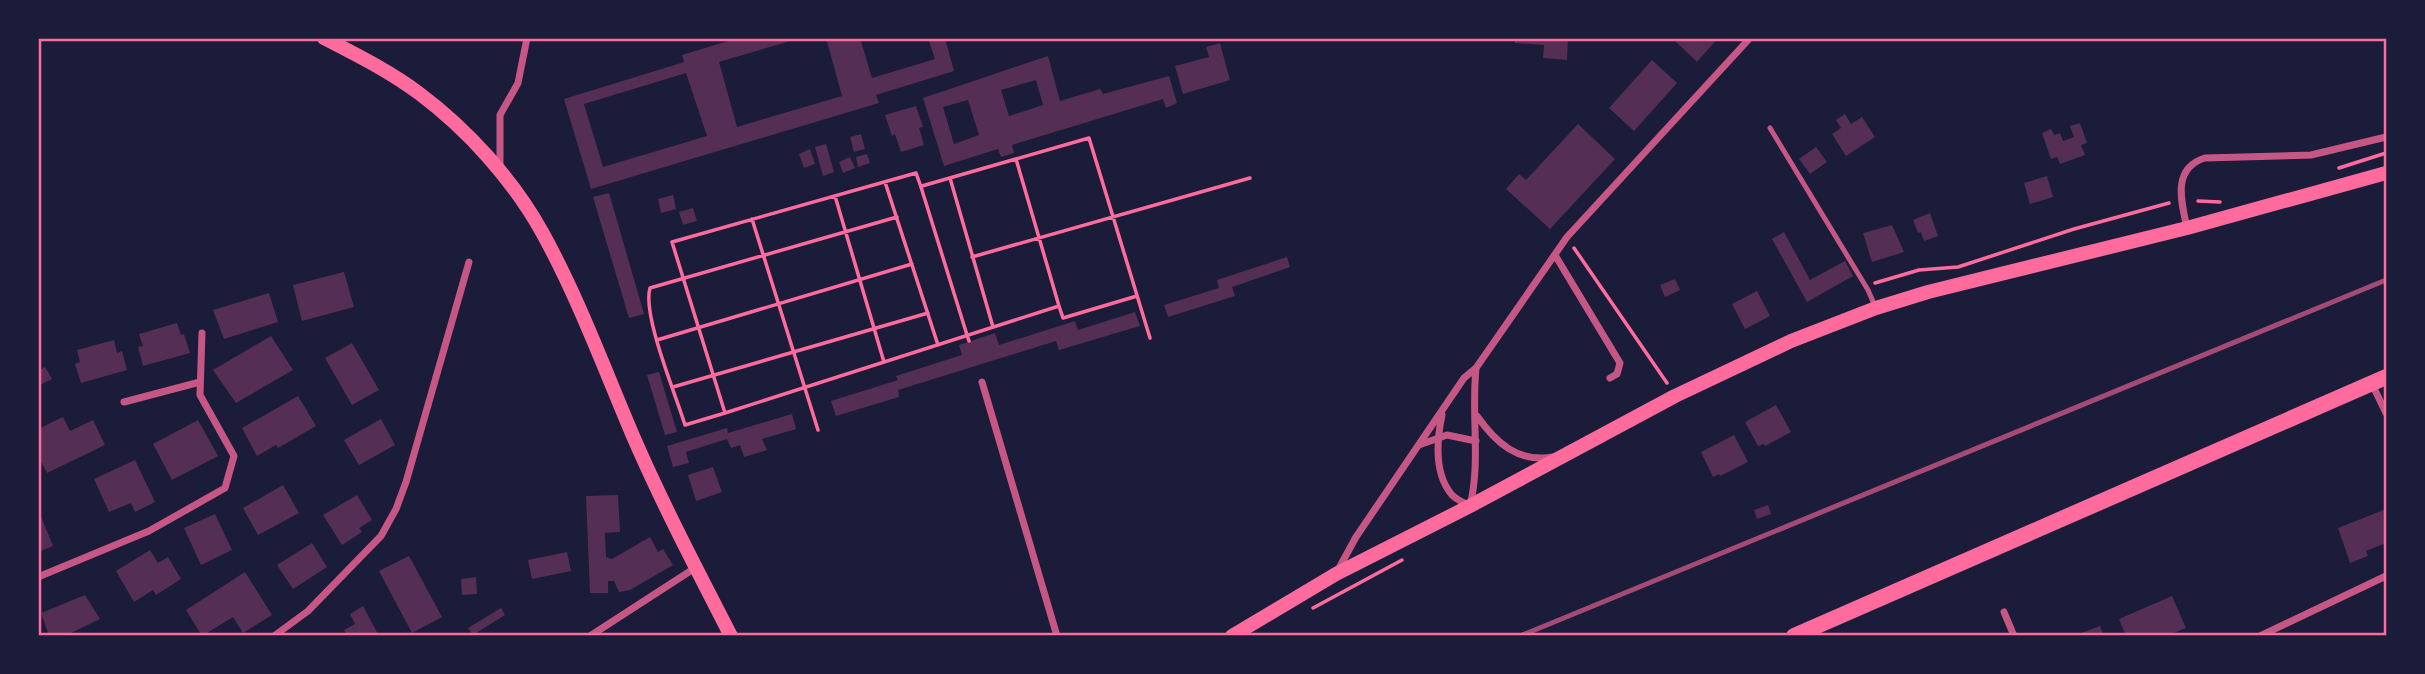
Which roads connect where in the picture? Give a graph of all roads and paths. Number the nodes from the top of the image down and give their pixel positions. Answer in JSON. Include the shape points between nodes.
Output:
{"nodes":[{"id":1,"x":324,"y":38,"type":"edge"},
{"id":2,"x":527,"y":38,"type":"edge"},
{"id":3,"x":1750,"y":38,"type":"edge"},
{"id":4,"x":1770,"y":128,"type":"dead end"},
{"id":5,"x":2386,"y":137,"type":"edge"},
{"id":6,"x":2386,"y":153,"type":"edge"},
{"id":7,"x":2379,"y":155,"type":"dead end"},
{"id":8,"x":1016,"y":159,"type":"junction"},
{"id":9,"x":500,"y":171,"type":"junction"},
{"id":10,"x":2386,"y":173,"type":"edge"},
{"id":11,"x":950,"y":178,"type":"junction"},
{"id":12,"x":1250,"y":178,"type":"dead end"},
{"id":13,"x":885,"y":181,"type":"junction"},
{"id":14,"x":921,"y":187,"type":"junction"},
{"id":15,"x":835,"y":196,"type":"junction"},
{"id":16,"x":2169,"y":203,"type":"dead end"},
{"id":17,"x":897,"y":217,"type":"junction"},
{"id":18,"x":1113,"y":217,"type":"junction"},
{"id":19,"x":752,"y":219,"type":"junction"},
{"id":20,"x":2187,"y":228,"type":"junction"},
{"id":21,"x":846,"y":232,"type":"junction"},
{"id":22,"x":1567,"y":237,"type":"junction"},
{"id":23,"x":1039,"y":238,"type":"junction"},
{"id":24,"x":764,"y":255,"type":"junction"},
{"id":25,"x":1555,"y":255,"type":"junction"},
{"id":26,"x":972,"y":257,"type":"junction"},
{"id":27,"x":469,"y":262,"type":"dead end"},
{"id":28,"x":912,"y":264,"type":"junction"},
{"id":29,"x":683,"y":278,"type":"junction"},
{"id":30,"x":860,"y":280,"type":"junction"},
{"id":31,"x":1868,"y":290,"type":"junction"},
{"id":32,"x":1137,"y":296,"type":"junction"},
{"id":33,"x":779,"y":304,"type":"junction"},
{"id":34,"x":1059,"y":306,"type":"junction"},
{"id":35,"x":1876,"y":308,"type":"junction"},
{"id":36,"x":928,"y":313,"type":"junction"},
{"id":37,"x":993,"y":327,"type":"junction"},
{"id":38,"x":699,"y":328,"type":"junction"},
{"id":39,"x":874,"y":328,"type":"junction"},
{"id":40,"x":202,"y":333,"type":"dead end"},
{"id":41,"x":967,"y":335,"type":"junction"},
{"id":42,"x":1150,"y":338,"type":"dead end"},
{"id":43,"x":657,"y":340,"type":"junction"},
{"id":44,"x":969,"y":341,"type":"dead end"},
{"id":45,"x":938,"y":345,"type":"junction"},
{"id":46,"x":794,"y":352,"type":"junction"},
{"id":47,"x":884,"y":362,"type":"junction"},
{"id":48,"x":1476,"y":368,"type":"junction"},
{"id":49,"x":713,"y":375,"type":"junction"},
{"id":50,"x":1610,"y":378,"type":"dead end"},
{"id":51,"x":2379,"y":381,"type":"edge"},
{"id":52,"x":200,"y":382,"type":"junction"},
{"id":53,"x":982,"y":382,"type":"dead end"},
{"id":54,"x":1670,"y":386,"type":"dead end"},
{"id":55,"x":673,"y":387,"type":"junction"},
{"id":56,"x":805,"y":388,"type":"junction"},
{"id":57,"x":124,"y":402,"type":"dead end"},
{"id":58,"x":725,"y":412,"type":"junction"},
{"id":59,"x":1442,"y":412,"type":"junction"},
{"id":60,"x":2386,"y":413,"type":"edge"},
{"id":61,"x":1476,"y":415,"type":"junction"},
{"id":62,"x":818,"y":430,"type":"dead end"},
{"id":63,"x":1437,"y":438,"type":"junction"},
{"id":64,"x":1476,"y":442,"type":"junction"},
{"id":65,"x":1418,"y":445,"type":"junction"},
{"id":66,"x":1564,"y":455,"type":"junction"},
{"id":67,"x":1470,"y":506,"type":"junction"},
{"id":68,"x":696,"y":568,"type":"junction"},
{"id":69,"x":1336,"y":574,"type":"junction"},
{"id":70,"x":2386,"y":576,"type":"edge"},
{"id":71,"x":38,"y":577,"type":"edge"},
{"id":72,"x":2004,"y":612,"type":"dead end"},
{"id":73,"x":274,"y":635,"type":"edge"},
{"id":74,"x":590,"y":635,"type":"edge"},
{"id":75,"x":731,"y":635,"type":"edge"},
{"id":76,"x":1057,"y":635,"type":"edge"},
{"id":77,"x":1231,"y":635,"type":"edge"},
{"id":78,"x":1794,"y":635,"type":"edge"},
{"id":79,"x":2014,"y":635,"type":"edge"},
{"id":80,"x":2260,"y":635,"type":"edge"}],
"edges":[{"from":1,"to":9,"type":"main road","via":[[421,94]]},
{"from":2,"to":9,"type":"street","via":[[518,83],[500,114]]},
{"from":3,"to":22,"type":"street"},
{"from":4,"to":31,"type":"lane"},
{"from":5,"to":20,"type":"street","via":[[2311,155],[2194,161],[2183,173],[2181,187]]},
{"from":6,"to":7,"type":"path"},
{"from":8,"to":11,"type":"path"},
{"from":8,"to":18,"type":"path","via":[[1089,138]]},
{"from":8,"to":23,"type":"path"},
{"from":9,"to":68,"type":"main road","via":[[558,263]]},
{"from":10,"to":20,"type":"main road"},
{"from":11,"to":14,"type":"path"},
{"from":11,"to":26,"type":"path"},
{"from":12,"to":18,"type":"path"},
{"from":13,"to":14,"type":"path","via":[[916,173]]},
{"from":13,"to":15,"type":"path"},
{"from":13,"to":17,"type":"path"},
{"from":14,"to":41,"type":"path"},
{"from":15,"to":19,"type":"path"},
{"from":15,"to":21,"type":"path"},
{"from":16,"to":31,"type":"path","via":[[1958,267],[1873,283]]},
{"from":17,"to":21,"type":"path"},
{"from":17,"to":28,"type":"path"},
{"from":18,"to":23,"type":"path"},
{"from":18,"to":32,"type":"path"},
{"from":19,"to":24,"type":"path"},
{"from":19,"to":29,"type":"path","via":[[672,242]]},
{"from":20,"to":35,"type":"main road"},
{"from":21,"to":24,"type":"path"},
{"from":21,"to":30,"type":"path"},
{"from":22,"to":25,"type":"street"},
{"from":22,"to":54,"type":"path"},
{"from":23,"to":26,"type":"path"},
{"from":23,"to":34,"type":"path"},
{"from":24,"to":29,"type":"path"},
{"from":24,"to":33,"type":"path"},
{"from":25,"to":48,"type":"street"},
{"from":25,"to":50,"type":"street","via":[[1620,363],[1617,374]]},
{"from":26,"to":37,"type":"path"},
{"from":27,"to":73,"type":"street","via":[[396,509],[381,536],[315,605]]},
{"from":28,"to":30,"type":"path"},
{"from":28,"to":36,"type":"path"},
{"from":29,"to":38,"type":"path"},
{"from":29,"to":43,"type":"path","via":[[650,288],[647,297]]},
{"from":30,"to":33,"type":"path"},
{"from":30,"to":39,"type":"path"},
{"from":31,"to":35,"type":"lane"},
{"from":32,"to":34,"type":"path","via":[[1063,318]]},
{"from":32,"to":42,"type":"path"},
{"from":33,"to":38,"type":"path"},
{"from":33,"to":46,"type":"path"},
{"from":34,"to":37,"type":"path"},
{"from":35,"to":66,"type":"main road","via":[[1675,396]]},
{"from":36,"to":39,"type":"path"},
{"from":36,"to":45,"type":"path"},
{"from":37,"to":41,"type":"path"},
{"from":38,"to":43,"type":"path"},
{"from":38,"to":49,"type":"path"},
{"from":39,"to":46,"type":"path"},
{"from":39,"to":47,"type":"path"},
{"from":40,"to":52,"type":"street"},
{"from":41,"to":44,"type":"path"},
{"from":41,"to":45,"type":"path"},
{"from":43,"to":55,"type":"path"},
{"from":45,"to":47,"type":"path"},
{"from":46,"to":49,"type":"path"},
{"from":46,"to":56,"type":"path"},
{"from":47,"to":56,"type":"path"},
{"from":48,"to":59,"type":"street"},
{"from":48,"to":61,"type":"street"},
{"from":49,"to":55,"type":"path"},
{"from":49,"to":58,"type":"path"},
{"from":51,"to":60,"type":"street"},
{"from":51,"to":78,"type":"main road"},
{"from":52,"to":57,"type":"street"},
{"from":52,"to":71,"type":"street","via":[[202,402],[234,456],[225,488],[149,530]]},
{"from":53,"to":76,"type":"street"},
{"from":55,"to":58,"type":"path","via":[[685,425]]},
{"from":56,"to":58,"type":"path"},
{"from":56,"to":62,"type":"path"},
{"from":59,"to":63,"type":"street"},
{"from":59,"to":65,"type":"street"},
{"from":61,"to":64,"type":"street"},
{"from":61,"to":66,"type":"street","via":[[1491,436],[1511,452],[1542,459]]},
{"from":63,"to":64,"type":"street","via":[[1447,435]]},
{"from":63,"to":65,"type":"street"},
{"from":63,"to":67,"type":"street","via":[[1448,487]]},
{"from":64,"to":67,"type":"street"},
{"from":65,"to":69,"type":"street"},
{"from":66,"to":67,"type":"main road"},
{"from":67,"to":69,"type":"main road"},
{"from":68,"to":74,"type":"street"},
{"from":68,"to":75,"type":"main road"},
{"from":69,"to":77,"type":"main road"},
{"from":70,"to":80,"type":"street"},
{"from":72,"to":79,"type":"street"}]}
